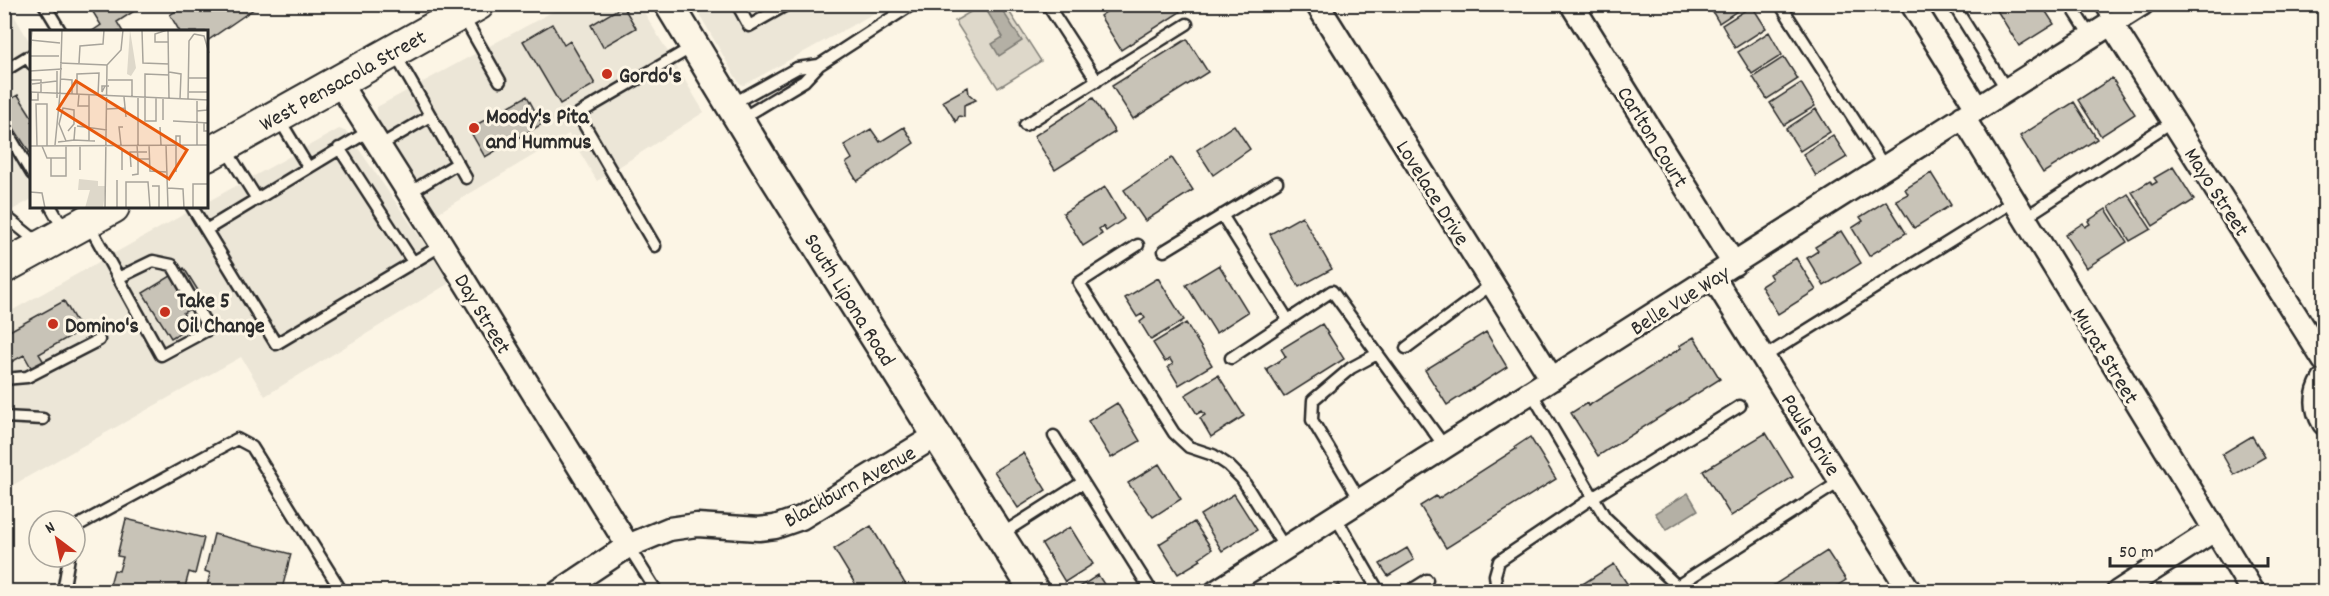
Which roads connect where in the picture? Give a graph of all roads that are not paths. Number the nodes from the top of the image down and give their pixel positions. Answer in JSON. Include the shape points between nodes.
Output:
{"nodes":[{"id":1,"x":44,"y":4,"type":"edge"},
{"id":2,"x":669,"y":4,"type":"edge"},
{"id":3,"x":737,"y":4,"type":"edge"},
{"id":4,"x":788,"y":4,"type":"edge"},
{"id":5,"x":913,"y":4,"type":"edge"},
{"id":6,"x":1047,"y":4,"type":"edge"},
{"id":7,"x":1317,"y":4,"type":"edge"},
{"id":8,"x":1780,"y":4,"type":"edge"},
{"id":9,"x":1912,"y":4,"type":"edge"},
{"id":10,"x":1953,"y":4,"type":"edge"},
{"id":11,"x":2070,"y":4,"type":"edge"},
{"id":12,"x":2142,"y":4,"type":"edge"},
{"id":13,"x":470,"y":8,"type":"edge"},
{"id":14,"x":1574,"y":8,"type":"dead end"},
{"id":15,"x":2106,"y":14,"type":"edge"},
{"id":16,"x":1187,"y":24,"type":"dead end"},
{"id":17,"x":60,"y":30,"type":"edge"},
{"id":18,"x":2091,"y":37,"type":"junction"},
{"id":19,"x":694,"y":46,"type":"junction"},
{"id":20,"x":393,"y":51,"type":"junction"},
{"id":21,"x":29,"y":61,"type":"edge"},
{"id":22,"x":819,"y":65,"type":"junction"},
{"id":23,"x":4,"y":71,"type":"edge"},
{"id":24,"x":777,"y":78,"type":"junction"},
{"id":25,"x":338,"y":81,"type":"junction"},
{"id":26,"x":500,"y":81,"type":"dead end"},
{"id":27,"x":1097,"y":81,"type":"junction"},
{"id":28,"x":2007,"y":90,"type":"junction"},
{"id":29,"x":786,"y":93,"type":"junction"},
{"id":30,"x":734,"y":112,"type":"junction"},
{"id":31,"x":1970,"y":113,"type":"junction"},
{"id":32,"x":277,"y":115,"type":"junction"},
{"id":33,"x":430,"y":116,"type":"junction"},
{"id":34,"x":2173,"y":121,"type":"junction"},
{"id":35,"x":1025,"y":126,"type":"dead end"},
{"id":36,"x":4,"y":127,"type":"edge"},
{"id":37,"x":374,"y":139,"type":"junction"},
{"id":38,"x":339,"y":148,"type":"junction"},
{"id":39,"x":215,"y":150,"type":"edge"},
{"id":40,"x":458,"y":163,"type":"junction"},
{"id":41,"x":1884,"y":166,"type":"junction"},
{"id":42,"x":308,"y":167,"type":"junction"},
{"id":43,"x":30,"y":171,"type":"edge"},
{"id":44,"x":466,"y":178,"type":"dead end"},
{"id":45,"x":1277,"y":182,"type":"dead end"},
{"id":46,"x":409,"y":193,"type":"junction"},
{"id":47,"x":256,"y":199,"type":"junction"},
{"id":48,"x":193,"y":208,"type":"edge"},
{"id":49,"x":2019,"y":209,"type":"junction"},
{"id":50,"x":4,"y":214,"type":"edge"},
{"id":51,"x":1222,"y":215,"type":"junction"},
{"id":52,"x":72,"y":223,"type":"edge"},
{"id":53,"x":206,"y":230,"type":"junction"},
{"id":54,"x":442,"y":245,"type":"junction"},
{"id":55,"x":1138,"y":245,"type":"dead end"},
{"id":56,"x":655,"y":246,"type":"dead end"},
{"id":57,"x":1164,"y":251,"type":"dead end"},
{"id":58,"x":413,"y":262,"type":"junction"},
{"id":59,"x":1734,"y":264,"type":"junction"},
{"id":60,"x":4,"y":267,"type":"edge"},
{"id":61,"x":1713,"y":277,"type":"junction"},
{"id":62,"x":118,"y":278,"type":"junction"},
{"id":63,"x":1492,"y":285,"type":"junction"},
{"id":64,"x":1288,"y":320,"type":"junction"},
{"id":65,"x":99,"y":340,"type":"dead end"},
{"id":66,"x":1406,"y":348,"type":"dead end"},
{"id":67,"x":1377,"y":354,"type":"junction"},
{"id":68,"x":1764,"y":357,"type":"junction"},
{"id":69,"x":1231,"y":358,"type":"dead end"},
{"id":70,"x":2325,"y":360,"type":"edge"},
{"id":71,"x":4,"y":379,"type":"edge"},
{"id":72,"x":1552,"y":379,"type":"junction"},
{"id":73,"x":2325,"y":380,"type":"edge"},
{"id":74,"x":1531,"y":392,"type":"junction"},
{"id":75,"x":1740,"y":406,"type":"dead end"},
{"id":76,"x":4,"y":417,"type":"edge"},
{"id":77,"x":43,"y":419,"type":"dead end"},
{"id":78,"x":2325,"y":423,"type":"edge"},
{"id":79,"x":937,"y":435,"type":"junction"},
{"id":80,"x":1054,"y":435,"type":"dead end"},
{"id":81,"x":1445,"y":447,"type":"junction"},
{"id":82,"x":1841,"y":481,"type":"junction"},
{"id":83,"x":1083,"y":482,"type":"junction"},
{"id":84,"x":1592,"y":498,"type":"junction"},
{"id":85,"x":1360,"y":500,"type":"junction"},
{"id":86,"x":1335,"y":516,"type":"junction"},
{"id":87,"x":87,"y":520,"type":"edge"},
{"id":88,"x":2214,"y":531,"type":"junction"},
{"id":89,"x":1000,"y":535,"type":"junction"},
{"id":90,"x":628,"y":546,"type":"junction"},
{"id":91,"x":1285,"y":548,"type":"junction"},
{"id":92,"x":67,"y":569,"type":"edge"},
{"id":93,"x":1427,"y":580,"type":"dead end"},
{"id":94,"x":1679,"y":589,"type":"edge"},
{"id":95,"x":63,"y":591,"type":"edge"},
{"id":96,"x":342,"y":591,"type":"edge"},
{"id":97,"x":559,"y":591,"type":"edge"},
{"id":98,"x":657,"y":591,"type":"edge"},
{"id":99,"x":1035,"y":591,"type":"edge"},
{"id":100,"x":1152,"y":591,"type":"edge"},
{"id":101,"x":1216,"y":591,"type":"edge"},
{"id":102,"x":1379,"y":591,"type":"edge"},
{"id":103,"x":1408,"y":591,"type":"edge"},
{"id":104,"x":1497,"y":591,"type":"edge"},
{"id":105,"x":1910,"y":591,"type":"edge"},
{"id":106,"x":2118,"y":591,"type":"edge"},
{"id":107,"x":2253,"y":591,"type":"edge"}],
"edges":[{"from":1,"to":17,"type":"lane"},
{"from":2,"to":19,"type":"street","name":"South Lipona Road"},
{"from":3,"to":4,"type":"lane","via":[[749,26]]},
{"from":5,"to":22,"type":"lane"},
{"from":6,"to":27,"type":"lane"},
{"from":7,"to":63,"type":"street","name":"Lovelace Drive"},
{"from":8,"to":41,"type":"lane"},
{"from":9,"to":31,"type":"street","name":"Murat Street"},
{"from":10,"to":28,"type":"lane"},
{"from":11,"to":18,"type":"lane"},
{"from":12,"to":15,"type":"street","name":"Belle Vue Way"},
{"from":13,"to":20,"type":"main road","name":"West Pensacola Street"},
{"from":13,"to":26,"type":"lane"},
{"from":14,"to":59,"type":"street","name":"Carlton Court"},
{"from":15,"to":18,"type":"street","name":"Belle Vue Way"},
{"from":15,"to":34,"type":"street","name":"Mayo Street"},
{"from":16,"to":27,"type":"lane"},
{"from":18,"to":28,"type":"street","name":"Belle Vue Way"},
{"from":19,"to":30,"type":"street","name":"South Lipona Road"},
{"from":19,"to":56,"type":"lane","via":[[578,114]]},
{"from":20,"to":25,"type":"main road","name":"West Pensacola Street"},
{"from":20,"to":33,"type":"lane"},
{"from":21,"to":23,"type":"lane"},
{"from":22,"to":24,"type":"lane","via":[[797,68]]},
{"from":22,"to":29,"type":"lane"},
{"from":24,"to":29,"type":"lane"},
{"from":24,"to":30,"type":"lane"},
{"from":25,"to":32,"type":"main road","name":"West Pensacola Street"},
{"from":25,"to":37,"type":"street","name":"Day Street"},
{"from":27,"to":35,"type":"lane"},
{"from":28,"to":31,"type":"street","name":"Belle Vue Way"},
{"from":29,"to":30,"type":"lane"},
{"from":30,"to":79,"type":"street","name":"South Lipona Road"},
{"from":31,"to":41,"type":"street","name":"Belle Vue Way"},
{"from":31,"to":49,"type":"street","name":"Murat Street"},
{"from":32,"to":39,"type":"main road","name":"West Pensacola Street"},
{"from":32,"to":42,"type":"lane"},
{"from":33,"to":37,"type":"lane"},
{"from":33,"to":40,"type":"lane"},
{"from":34,"to":49,"type":"lane"},
{"from":34,"to":70,"type":"street","name":"Mayo Street"},
{"from":36,"to":43,"type":"lane"},
{"from":37,"to":38,"type":"lane"},
{"from":37,"to":46,"type":"street","name":"Day Street"},
{"from":38,"to":42,"type":"lane"},
{"from":38,"to":58,"type":"lane"},
{"from":39,"to":47,"type":"lane"},
{"from":40,"to":44,"type":"lane"},
{"from":40,"to":46,"type":"lane"},
{"from":41,"to":59,"type":"street","name":"Belle Vue Way"},
{"from":42,"to":47,"type":"lane"},
{"from":45,"to":51,"type":"lane"},
{"from":46,"to":54,"type":"street","name":"Day Street"},
{"from":47,"to":53,"type":"lane"},
{"from":48,"to":53,"type":"lane"},
{"from":49,"to":68,"type":"lane"},
{"from":49,"to":88,"type":"street","name":"Murat Street"},
{"from":50,"to":52,"type":"lane"},
{"from":51,"to":57,"type":"lane"},
{"from":51,"to":64,"type":"lane"},
{"from":52,"to":60,"type":"main road"},
{"from":52,"to":62,"type":"lane"},
{"from":53,"to":58,"type":"lane","via":[[276,344]]},
{"from":54,"to":58,"type":"lane"},
{"from":54,"to":90,"type":"street","name":"Day Street"},
{"from":55,"to":91,"type":"lane","via":[[1079,283],[1174,433],[1189,447],[1228,465],[1242,479]]},
{"from":59,"to":61,"type":"street","name":"Belle Vue Way"},
{"from":61,"to":68,"type":"street","name":"Pauls Drive"},
{"from":61,"to":72,"type":"street","name":"Belle Vue Way"},
{"from":62,"to":62,"type":"lane","via":[[161,355],[209,329],[172,265],[153,261]]},
{"from":63,"to":66,"type":"lane"},
{"from":63,"to":72,"type":"street","name":"Lovelace Drive"},
{"from":64,"to":67,"type":"lane","via":[[1332,291]]},
{"from":64,"to":69,"type":"lane"},
{"from":65,"to":71,"type":"lane","via":[[27,377]]},
{"from":67,"to":81,"type":"lane"},
{"from":67,"to":85,"type":"lane","via":[[1351,368],[1313,400],[1312,420]]},
{"from":68,"to":82,"type":"street","name":"Pauls Drive"},
{"from":72,"to":74,"type":"street","name":"Belle Vue Way"},
{"from":73,"to":78,"type":"street","via":[[2317,401]]},
{"from":74,"to":81,"type":"street","name":"Belle Vue Way"},
{"from":74,"to":84,"type":"lane"},
{"from":75,"to":84,"type":"lane"},
{"from":76,"to":77,"type":"lane"},
{"from":79,"to":89,"type":"street","name":"South Lipona Road"},
{"from":79,"to":90,"type":"street","name":"Blackburn Avenue","via":[[801,518],[759,529],[698,525],[669,529]]},
{"from":80,"to":83,"type":"lane"},
{"from":81,"to":85,"type":"street","name":"Belle Vue Way"},
{"from":82,"to":94,"type":"lane"},
{"from":82,"to":105,"type":"street","name":"Pauls Drive"},
{"from":83,"to":89,"type":"lane"},
{"from":83,"to":100,"type":"lane"},
{"from":84,"to":94,"type":"lane","via":[[1605,517]]},
{"from":84,"to":104,"type":"lane","via":[[1499,561],[1495,575]]},
{"from":85,"to":86,"type":"street","name":"Belle Vue Way"},
{"from":86,"to":91,"type":"street","name":"Belle Vue Way"},
{"from":86,"to":102,"type":"lane"},
{"from":87,"to":96,"type":"lane","via":[[237,439],[252,447]]},
{"from":88,"to":106,"type":"street"},
{"from":88,"to":107,"type":"street","name":"Murat Street"},
{"from":89,"to":99,"type":"street","name":"South Lipona Road"},
{"from":90,"to":97,"type":"street","name":"Blackburn Avenue"},
{"from":90,"to":98,"type":"lane"},
{"from":91,"to":101,"type":"street","name":"Belle Vue Way"},
{"from":92,"to":95,"type":"lane"},
{"from":93,"to":103,"type":"lane"}]}
